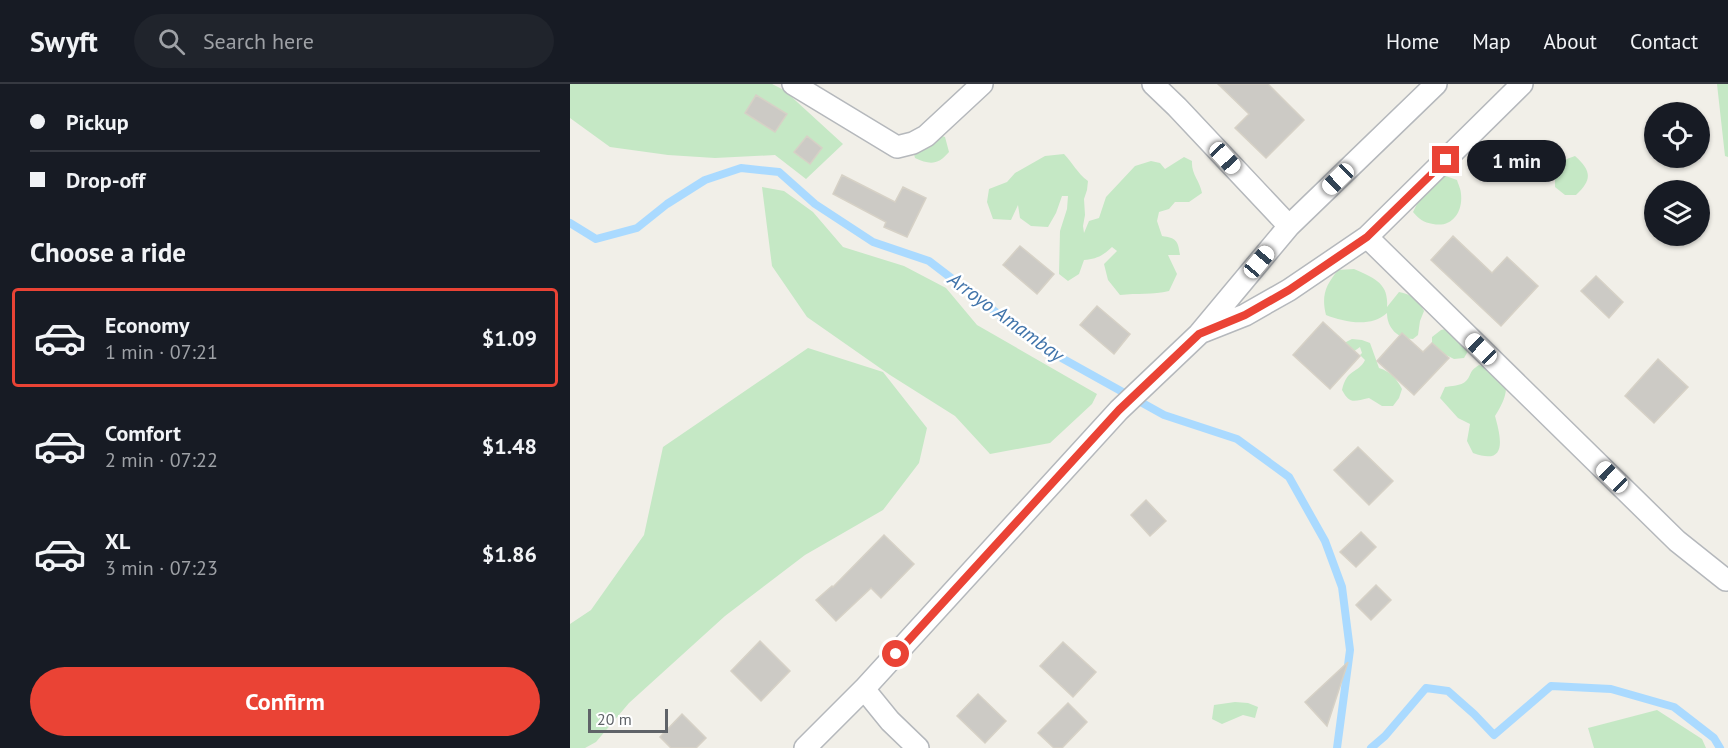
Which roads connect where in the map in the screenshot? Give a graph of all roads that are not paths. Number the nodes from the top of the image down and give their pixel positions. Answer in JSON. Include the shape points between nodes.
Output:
{"nodes":[{"id":1,"x":793,"y":84,"type":"edge"},
{"id":2,"x":982,"y":84,"type":"edge"},
{"id":3,"x":1153,"y":84,"type":"edge"},
{"id":4,"x":1436,"y":84,"type":"edge"},
{"id":5,"x":1522,"y":84,"type":"edge"},
{"id":6,"x":1289,"y":226,"type":"junction"},
{"id":7,"x":1367,"y":237,"type":"junction"},
{"id":8,"x":1199,"y":334,"type":"junction"},
{"id":9,"x":1726,"y":579,"type":"dead end"},
{"id":10,"x":864,"y":689,"type":"junction"},
{"id":11,"x":805,"y":748,"type":"edge"},
{"id":12,"x":918,"y":748,"type":"edge"}],
"edges":[{"from":1,"to":2,"type":"street","via":[[897,147],[926,136]]},
{"from":3,"to":6,"type":"street"},
{"from":4,"to":6,"type":"street"},
{"from":5,"to":7,"type":"street"},
{"from":6,"to":8,"type":"street"},
{"from":7,"to":8,"type":"street","via":[[1289,290],[1245,315]]},
{"from":7,"to":9,"type":"street","via":[[1677,541]]},
{"from":8,"to":10,"type":"street","via":[[1119,410]]},
{"from":10,"to":11,"type":"street"},
{"from":10,"to":12,"type":"street"}]}
